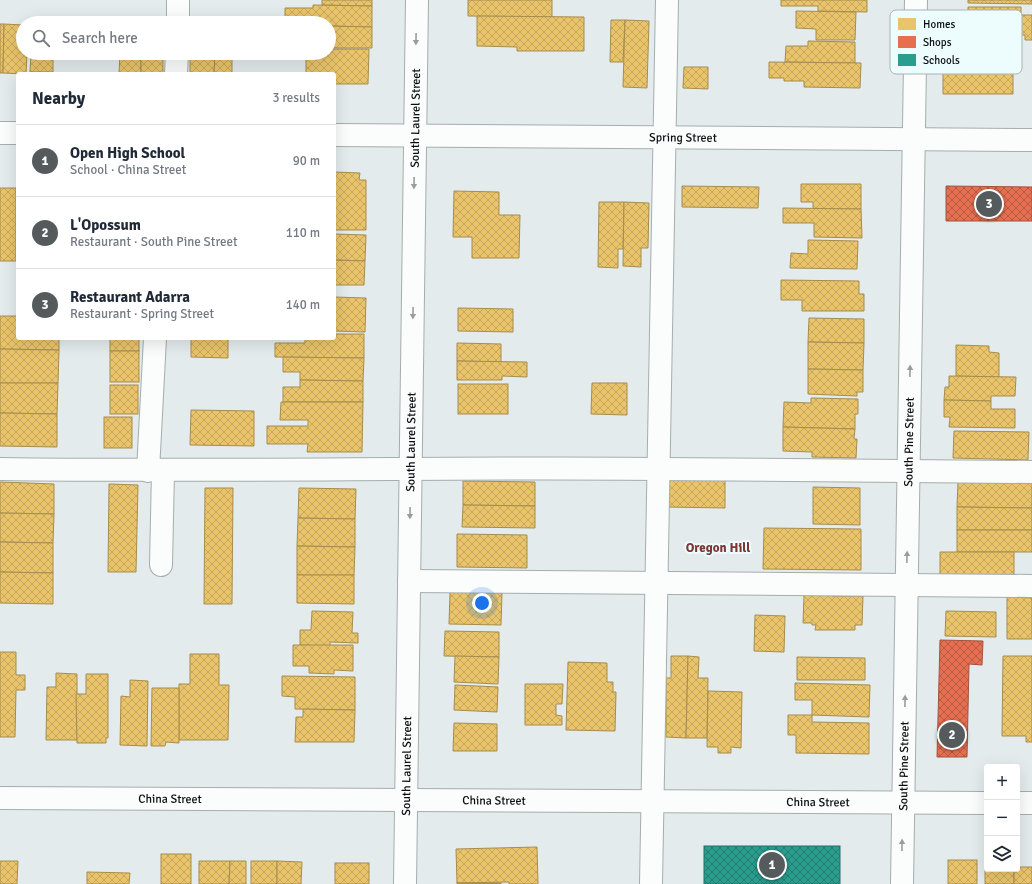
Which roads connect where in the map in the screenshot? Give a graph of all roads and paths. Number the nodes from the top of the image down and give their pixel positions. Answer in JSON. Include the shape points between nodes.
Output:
{"nodes":[{"id":1,"x":178,"y":0,"type":"edge"},
{"id":2,"x":417,"y":0,"type":"edge"},
{"id":3,"x":667,"y":0,"type":"edge"},
{"id":4,"x":916,"y":0,"type":"edge"},
{"id":5,"x":916,"y":10,"type":"edge"},
{"id":6,"x":178,"y":16,"type":"edge"},
{"id":7,"x":177,"y":60,"type":"edge"},
{"id":8,"x":176,"y":72,"type":"edge"},
{"id":9,"x":915,"y":74,"type":"edge"},
{"id":10,"x":0,"y":133,"type":"edge"},
{"id":11,"x":16,"y":133,"type":"edge"},
{"id":12,"x":336,"y":136,"type":"edge"},
{"id":13,"x":415,"y":136,"type":"junction"},
{"id":14,"x":666,"y":137,"type":"junction"},
{"id":15,"x":914,"y":139,"type":"junction"},
{"id":16,"x":1032,"y":140,"type":"edge"},
{"id":17,"x":155,"y":340,"type":"edge"},
{"id":18,"x":0,"y":469,"type":"edge"},
{"id":19,"x":411,"y":469,"type":"junction"},
{"id":20,"x":658,"y":469,"type":"junction"},
{"id":21,"x":155,"y":471,"type":"junction"},
{"id":22,"x":908,"y":472,"type":"junction"},
{"id":23,"x":1032,"y":472,"type":"edge"},
{"id":24,"x":161,"y":565,"type":"dead end"},
{"id":25,"x":409,"y":581,"type":"junction"},
{"id":26,"x":656,"y":583,"type":"junction"},
{"id":27,"x":906,"y":585,"type":"junction"},
{"id":28,"x":1032,"y":586,"type":"edge"},
{"id":29,"x":0,"y":798,"type":"edge"},
{"id":30,"x":406,"y":800,"type":"junction"},
{"id":31,"x":653,"y":801,"type":"junction"},
{"id":32,"x":903,"y":803,"type":"junction"},
{"id":33,"x":984,"y":803,"type":"edge"},
{"id":34,"x":1020,"y":803,"type":"edge"},
{"id":35,"x":1032,"y":803,"type":"edge"},
{"id":36,"x":405,"y":884,"type":"edge"},
{"id":37,"x":652,"y":884,"type":"edge"},
{"id":38,"x":902,"y":884,"type":"edge"}],
"edges":[{"from":1,"to":6,"type":"street"},
{"from":2,"to":13,"type":"street","name":"South Laurel Street","one_way":true},
{"from":3,"to":14,"type":"street"},
{"from":4,"to":5,"type":"street","name":"South Pine Street"},
{"from":7,"to":8,"type":"street"},
{"from":9,"to":15,"type":"street","name":"South Pine Street"},
{"from":10,"to":11,"type":"street"},
{"from":12,"to":13,"type":"street","name":"Spring Street"},
{"from":13,"to":14,"type":"street","name":"Spring Street"},
{"from":13,"to":19,"type":"street","name":"South Laurel Street","one_way":true},
{"from":14,"to":15,"type":"street","name":"Spring Street"},
{"from":14,"to":20,"type":"street"},
{"from":15,"to":16,"type":"street","name":"Spring Street"},
{"from":22,"to":15,"type":"street","name":"South Pine Street","one_way":true},
{"from":17,"to":21,"type":"street"},
{"from":18,"to":21,"type":"street"},
{"from":19,"to":20,"type":"street"},
{"from":19,"to":21,"type":"street"},
{"from":19,"to":25,"type":"street","name":"South Laurel Street","one_way":true},
{"from":20,"to":22,"type":"street"},
{"from":20,"to":26,"type":"street"},
{"from":21,"to":24,"type":"street"},
{"from":22,"to":23,"type":"street"},
{"from":27,"to":22,"type":"street","name":"South Pine Street","one_way":true},
{"from":25,"to":26,"type":"street"},
{"from":25,"to":30,"type":"street","name":"South Laurel Street"},
{"from":26,"to":27,"type":"street"},
{"from":26,"to":31,"type":"street"},
{"from":27,"to":28,"type":"street"},
{"from":32,"to":27,"type":"street","name":"South Pine Street","one_way":true},
{"from":29,"to":30,"type":"street","name":"China Street"},
{"from":30,"to":31,"type":"street","name":"China Street"},
{"from":30,"to":36,"type":"street","name":"South Laurel Street"},
{"from":31,"to":32,"type":"street","name":"China Street"},
{"from":31,"to":37,"type":"street"},
{"from":32,"to":33,"type":"street","name":"China Street"},
{"from":38,"to":32,"type":"street","name":"South Pine Street","one_way":true},
{"from":34,"to":35,"type":"street"}]}
